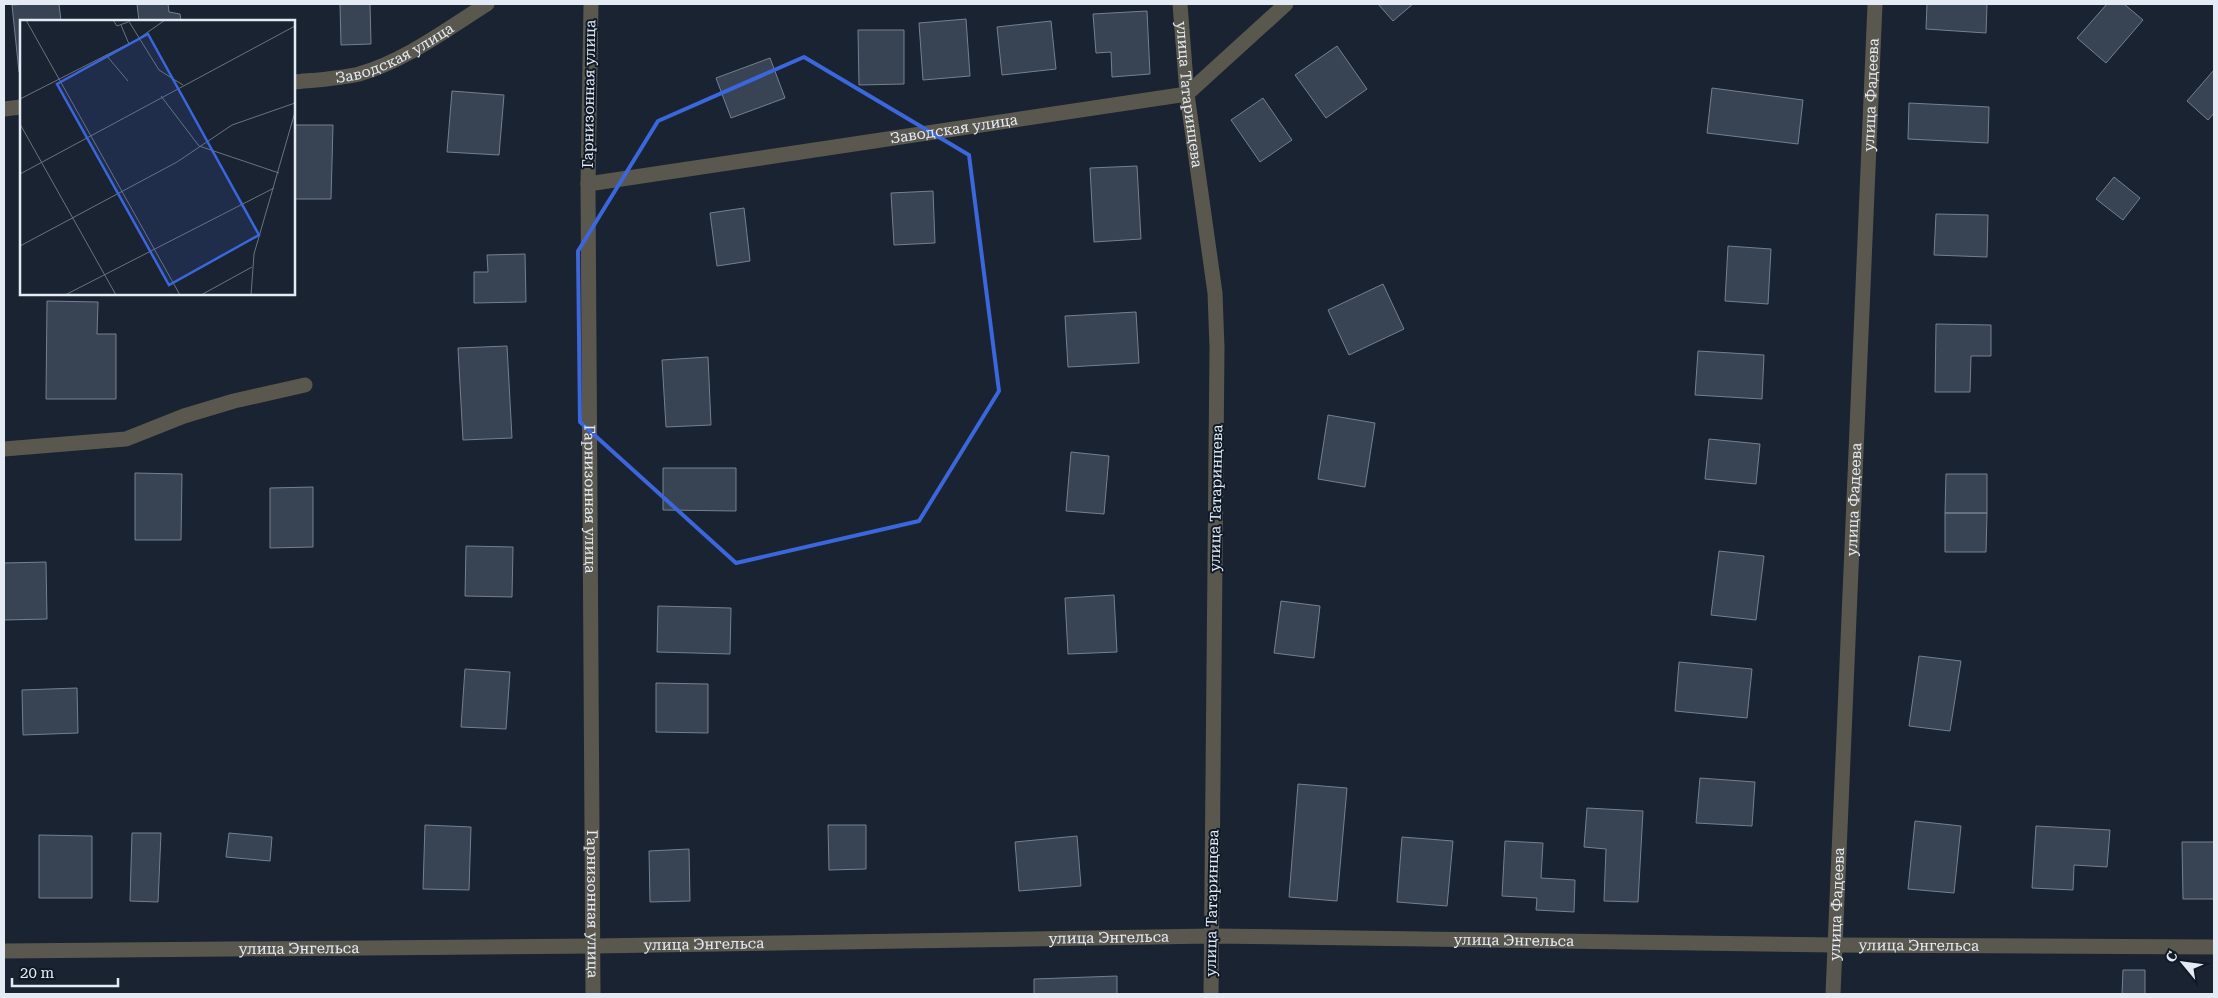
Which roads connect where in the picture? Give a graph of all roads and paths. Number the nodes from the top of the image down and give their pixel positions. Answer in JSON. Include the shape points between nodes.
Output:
{"nodes":[{"id":1,"x":487,"y":4,"type":"edge"},
{"id":2,"x":590,"y":4,"type":"edge"},
{"id":3,"x":1180,"y":4,"type":"edge"},
{"id":4,"x":1286,"y":4,"type":"edge"},
{"id":5,"x":1875,"y":4,"type":"edge"},
{"id":6,"x":295,"y":82,"type":"edge"},
{"id":7,"x":1187,"y":94,"type":"junction"},
{"id":8,"x":20,"y":107,"type":"edge"},
{"id":9,"x":4,"y":109,"type":"edge"},
{"id":10,"x":588,"y":184,"type":"junction"},
{"id":11,"x":304,"y":385,"type":"dead end"},
{"id":12,"x":4,"y":449,"type":"edge"},
{"id":13,"x":1212,"y":936,"type":"junction"},
{"id":14,"x":1834,"y":945,"type":"junction"},
{"id":15,"x":594,"y":946,"type":"junction"},
{"id":16,"x":2214,"y":946,"type":"edge"},
{"id":17,"x":4,"y":951,"type":"edge"},
{"id":18,"x":593,"y":994,"type":"edge"},
{"id":19,"x":1211,"y":994,"type":"edge"},
{"id":20,"x":1833,"y":994,"type":"edge"}],
"edges":[{"from":1,"to":6,"type":"street","name":"Заводская улица","via":[[371,70]]},
{"from":2,"to":10,"type":"street","name":"Гарнизонная улица"},
{"from":3,"to":7,"type":"street","name":"улица Татаринцева"},
{"from":4,"to":7,"type":"street"},
{"from":5,"to":14,"type":"street","name":"улица Фадеева"},
{"from":7,"to":10,"type":"street","name":"Заводская улица"},
{"from":7,"to":13,"type":"street","name":"улица Татаринцева","via":[[1215,293],[1217,348]]},
{"from":8,"to":9,"type":"street"},
{"from":10,"to":15,"type":"street","name":"Гарнизонная улица"},
{"from":11,"to":12,"type":"street","via":[[184,416],[126,439]]},
{"from":13,"to":14,"type":"street","name":"улица Энгельса"},
{"from":13,"to":15,"type":"street","name":"улица Энгельса"},
{"from":13,"to":19,"type":"street","name":"улица Татаринцева"},
{"from":14,"to":16,"type":"street","name":"улица Энгельса"},
{"from":14,"to":20,"type":"street","name":"улица Фадеева"},
{"from":15,"to":17,"type":"street","name":"улица Энгельса"},
{"from":15,"to":18,"type":"street","name":"Гарнизонная улица"}]}
